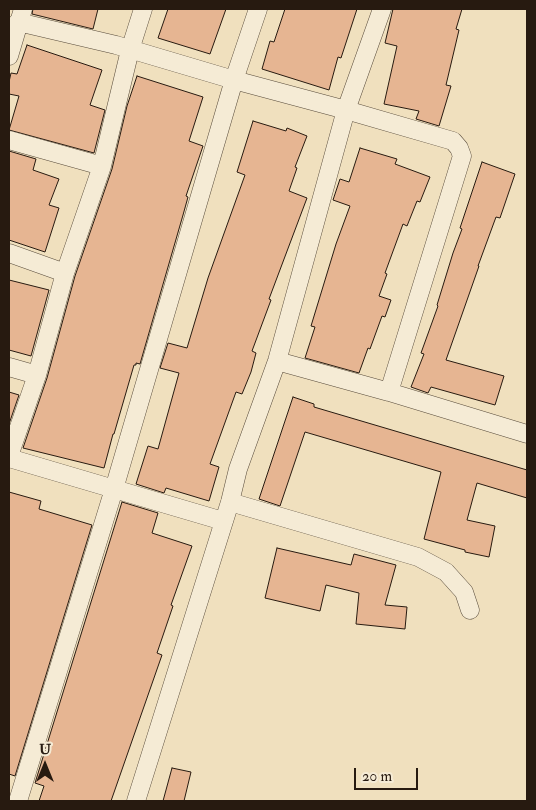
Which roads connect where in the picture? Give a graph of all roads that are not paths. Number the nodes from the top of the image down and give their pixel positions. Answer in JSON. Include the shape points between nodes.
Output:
{"nodes":[{"id":1,"x":143,"y":9,"type":"edge"},
{"id":2,"x":258,"y":9,"type":"edge"},
{"id":3,"x":382,"y":9,"type":"edge"},
{"id":4,"x":21,"y":15,"type":"edge"},
{"id":5,"x":130,"y":50,"type":"junction"},
{"id":6,"x":9,"y":56,"type":"edge"},
{"id":7,"x":234,"y":80,"type":"junction"},
{"id":8,"x":346,"y":110,"type":"junction"},
{"id":9,"x":9,"y":140,"type":"edge"},
{"id":10,"x":102,"y":166,"type":"junction"},
{"id":11,"x":9,"y":252,"type":"edge"},
{"id":12,"x":65,"y":273,"type":"junction"},
{"id":13,"x":277,"y":361,"type":"junction"},
{"id":14,"x":9,"y":367,"type":"edge"},
{"id":15,"x":37,"y":375,"type":"junction"},
{"id":16,"x":389,"y":392,"type":"junction"},
{"id":17,"x":527,"y":434,"type":"edge"},
{"id":18,"x":9,"y":457,"type":"edge"},
{"id":19,"x":114,"y":489,"type":"junction"},
{"id":20,"x":230,"y":502,"type":"junction"},
{"id":21,"x":223,"y":522,"type":"junction"},
{"id":22,"x":470,"y":610,"type":"dead end"},
{"id":23,"x":18,"y":801,"type":"edge"},
{"id":24,"x":136,"y":801,"type":"edge"}],
"edges":[{"from":1,"to":5,"type":"street"},
{"from":2,"to":7,"type":"street"},
{"from":3,"to":8,"type":"street"},
{"from":4,"to":5,"type":"street"},
{"from":4,"to":6,"type":"street"},
{"from":5,"to":7,"type":"street"},
{"from":5,"to":10,"type":"street"},
{"from":7,"to":8,"type":"street"},
{"from":7,"to":19,"type":"street"},
{"from":8,"to":13,"type":"street"},
{"from":8,"to":16,"type":"street","via":[[453,141],[462,156]]},
{"from":9,"to":10,"type":"street"},
{"from":10,"to":12,"type":"street"},
{"from":11,"to":12,"type":"street"},
{"from":12,"to":15,"type":"street"},
{"from":13,"to":16,"type":"street"},
{"from":13,"to":20,"type":"street","via":[[238,469]]},
{"from":14,"to":15,"type":"street"},
{"from":15,"to":18,"type":"street"},
{"from":16,"to":17,"type":"street"},
{"from":18,"to":19,"type":"street"},
{"from":19,"to":21,"type":"street"},
{"from":19,"to":23,"type":"street"},
{"from":20,"to":21,"type":"street"},
{"from":20,"to":22,"type":"street","via":[[418,557],[446,572],[464,592]]},
{"from":21,"to":24,"type":"street"}]}
